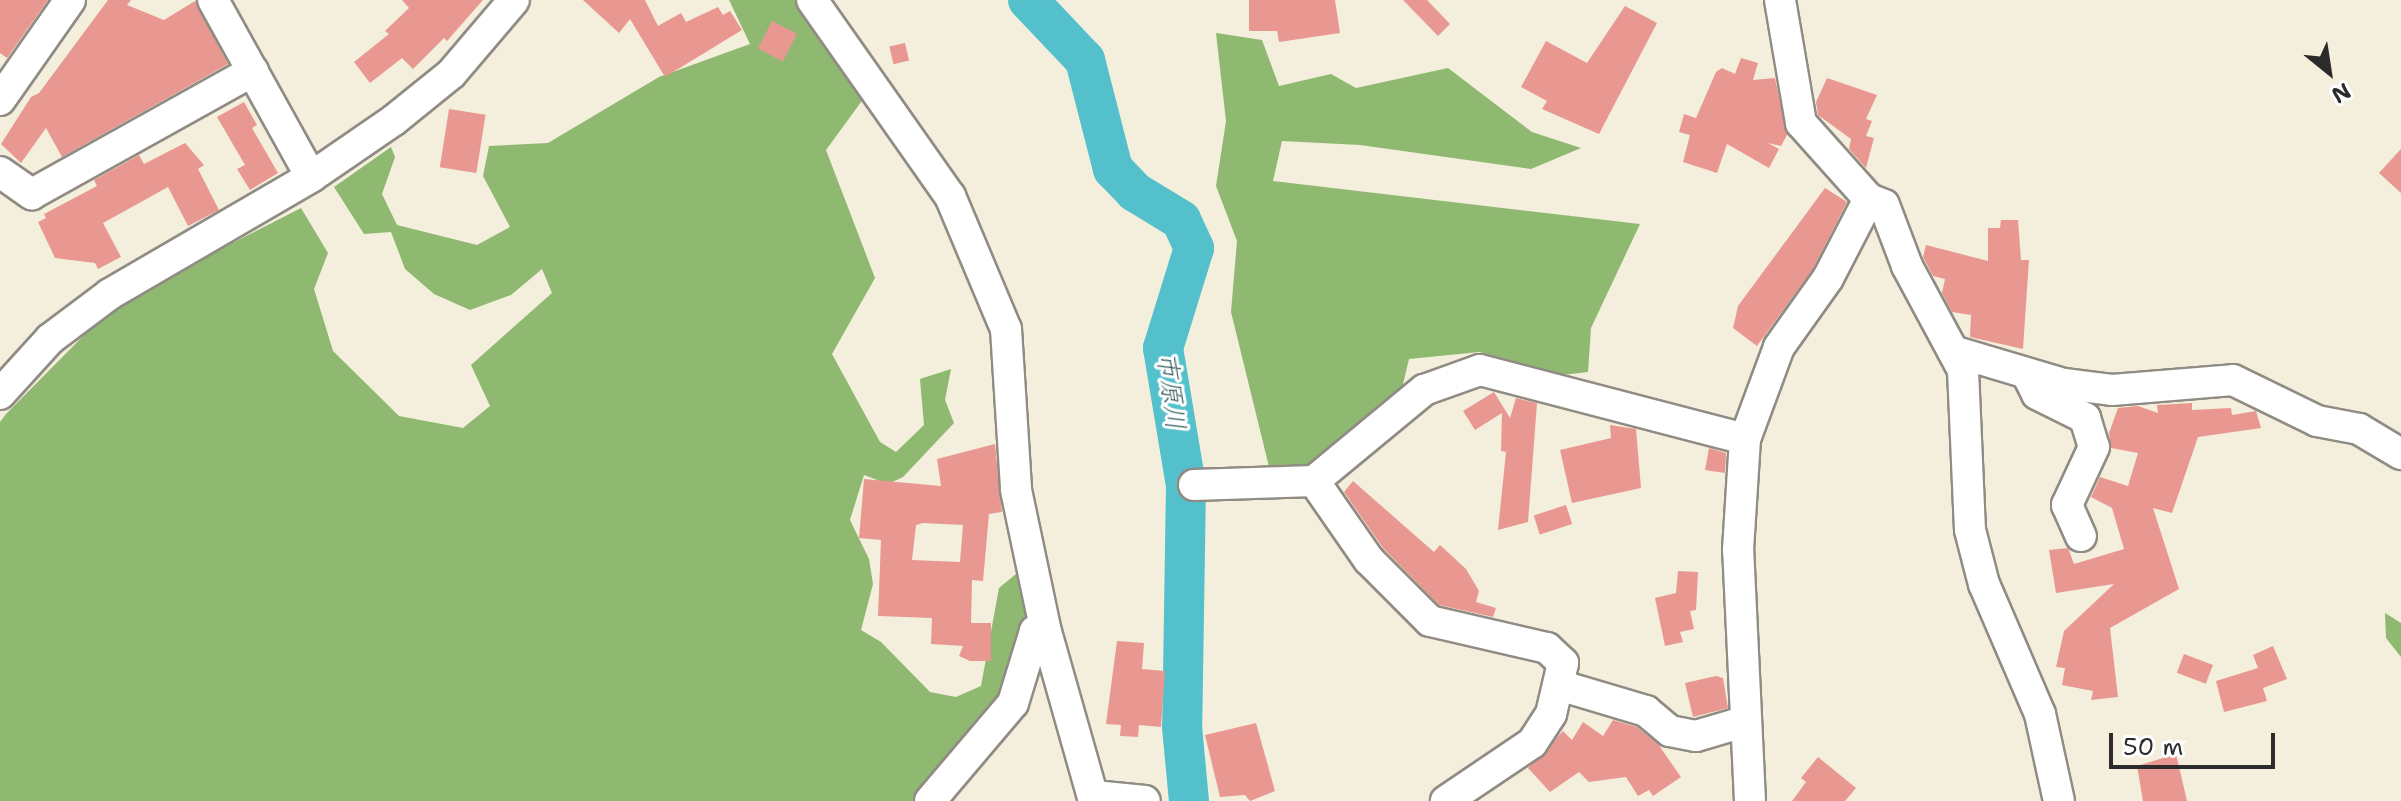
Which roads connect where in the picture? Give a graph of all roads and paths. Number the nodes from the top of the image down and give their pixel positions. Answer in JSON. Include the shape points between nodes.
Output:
{"nodes":[{"id":1,"x":70,"y":0,"type":"edge"},
{"id":2,"x":213,"y":0,"type":"edge"},
{"id":3,"x":514,"y":0,"type":"edge"},
{"id":4,"x":812,"y":0,"type":"edge"},
{"id":5,"x":1780,"y":0,"type":"edge"},
{"id":6,"x":253,"y":71,"type":"junction"},
{"id":7,"x":0,"y":100,"type":"edge"},
{"id":8,"x":0,"y":172,"type":"edge"},
{"id":9,"x":311,"y":177,"type":"junction"},
{"id":10,"x":1869,"y":199,"type":"junction"},
{"id":11,"x":1953,"y":351,"type":"junction"},
{"id":12,"x":2027,"y":374,"type":"junction"},
{"id":13,"x":0,"y":394,"type":"edge"},
{"id":14,"x":1745,"y":439,"type":"junction"},
{"id":15,"x":2401,"y":454,"type":"edge"},
{"id":16,"x":1314,"y":481,"type":"junction"},
{"id":17,"x":1194,"y":485,"type":"dead end"},
{"id":18,"x":2081,"y":536,"type":"dead end"},
{"id":19,"x":1045,"y":628,"type":"junction"},
{"id":20,"x":1562,"y":686,"type":"junction"},
{"id":21,"x":1744,"y":722,"type":"junction"},
{"id":22,"x":1094,"y":799,"type":"edge"},
{"id":23,"x":930,"y":801,"type":"edge"},
{"id":24,"x":1145,"y":801,"type":"edge"},
{"id":25,"x":1446,"y":801,"type":"edge"},
{"id":26,"x":1750,"y":801,"type":"edge"},
{"id":27,"x":2059,"y":801,"type":"edge"}],
"edges":[{"from":1,"to":7,"type":"street"},
{"from":2,"to":6,"type":"street"},
{"from":3,"to":9,"type":"street","via":[[451,74]]},
{"from":4,"to":19,"type":"street","via":[[950,196],[1006,329],[1016,490]]},
{"from":5,"to":10,"type":"street","via":[[1801,123]]},
{"from":6,"to":8,"type":"street","via":[[32,194]]},
{"from":6,"to":9,"type":"street"},
{"from":9,"to":13,"type":"street","via":[[110,294],[50,339]]},
{"from":10,"to":11,"type":"street","via":[[1884,205],[1907,266]]},
{"from":10,"to":14,"type":"street","via":[[1828,278],[1779,347]]},
{"from":11,"to":12,"type":"street"},
{"from":11,"to":27,"type":"street","via":[[1963,370],[1970,530],[1984,584],[2040,714]]},
{"from":12,"to":15,"type":"street","via":[[2112,390],[2233,380],[2317,421],[2359,429]]},
{"from":12,"to":18,"type":"street","via":[[2037,394],[2085,418],[2094,447],[2067,505]]},
{"from":14,"to":16,"type":"street","via":[[1480,370],[1424,390]]},
{"from":14,"to":21,"type":"street","via":[[1738,550]]},
{"from":16,"to":17,"type":"street"},
{"from":16,"to":20,"type":"street","via":[[1369,560],[1430,621],[1547,648],[1563,663]]},
{"from":19,"to":22,"type":"street"},
{"from":19,"to":23,"type":"street","via":[[1035,631],[1013,703]]},
{"from":20,"to":21,"type":"street","via":[[1646,711],[1670,731],[1696,736]]},
{"from":20,"to":25,"type":"street","via":[[1532,743]]},
{"from":21,"to":26,"type":"street"},
{"from":22,"to":24,"type":"street"}]}
